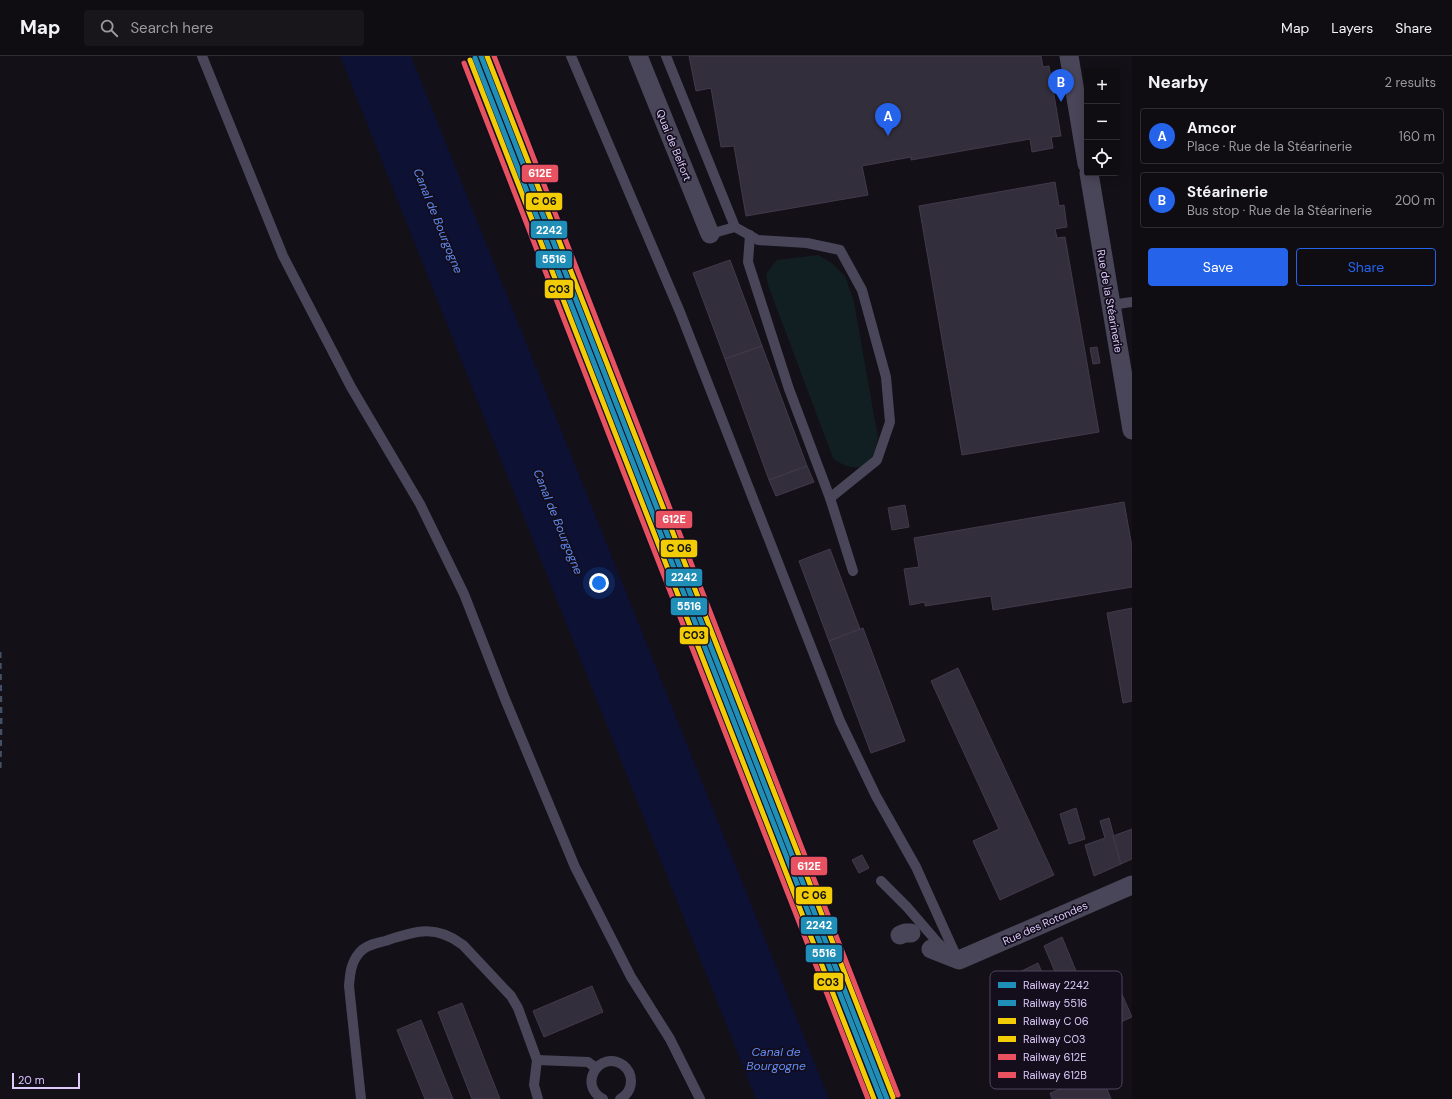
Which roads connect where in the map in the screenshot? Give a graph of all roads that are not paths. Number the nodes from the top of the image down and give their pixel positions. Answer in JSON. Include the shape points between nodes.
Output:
{"nodes":[{"id":1,"x":202,"y":56,"type":"edge"},
{"id":2,"x":571,"y":56,"type":"edge"},
{"id":3,"x":638,"y":56,"type":"edge"},
{"id":4,"x":666,"y":56,"type":"edge"},
{"id":5,"x":1069,"y":56,"type":"edge"},
{"id":6,"x":1084,"y":146,"type":"edge"},
{"id":7,"x":1090,"y":176,"type":"edge"},
{"id":8,"x":735,"y":227,"type":"junction"},
{"id":9,"x":710,"y":234,"type":"joint"},
{"id":10,"x":750,"y":235,"type":"junction"},
{"id":11,"x":1132,"y":302,"type":"edge"},
{"id":12,"x":1111,"y":305,"type":"junction"},
{"id":13,"x":1132,"y":430,"type":"edge"},
{"id":14,"x":830,"y":498,"type":"junction"},
{"id":15,"x":853,"y":571,"type":"dead end"},
{"id":16,"x":881,"y":881,"type":"dead end"},
{"id":17,"x":1132,"y":885,"type":"edge"},
{"id":18,"x":931,"y":949,"type":"dead end"},
{"id":19,"x":959,"y":960,"type":"junction"},
{"id":20,"x":538,"y":1060,"type":"junction"},
{"id":21,"x":596,"y":1068,"type":"junction"},
{"id":22,"x":361,"y":1099,"type":"edge"},
{"id":23,"x":538,"y":1099,"type":"edge"},
{"id":24,"x":602,"y":1099,"type":"edge"},
{"id":25,"x":620,"y":1099,"type":"edge"},
{"id":26,"x":700,"y":1099,"type":"edge"}],
"edges":[{"from":1,"to":26,"type":"lane","via":[[282,256],[351,387],[427,518],[464,594],[575,867],[631,977],[670,1039]]},
{"from":2,"to":19,"type":"lane","via":[[680,312],[840,721],[876,796],[916,867]]},
{"from":3,"to":9,"type":"street","name":"Quai de Belfort"},
{"from":4,"to":8,"type":"lane"},
{"from":5,"to":6,"type":"street"},
{"from":7,"to":12,"type":"street","name":"Rue de la Stéarinerie"},
{"from":8,"to":9,"type":"lane"},
{"from":8,"to":10,"type":"lane"},
{"from":10,"to":14,"type":"lane","via":[[748,262],[789,389]]},
{"from":10,"to":14,"type":"lane","via":[[758,240],[807,243],[840,250],[862,290],[886,377],[890,422],[877,460]]},
{"from":11,"to":12,"type":"lane"},
{"from":12,"to":13,"type":"street","name":"Rue de la Stéarinerie"},
{"from":14,"to":15,"type":"lane"},
{"from":16,"to":19,"type":"lane","via":[[938,943]]},
{"from":17,"to":19,"type":"street","name":"Rue des Rotondes"},
{"from":18,"to":19,"type":"street"},
{"from":20,"to":21,"type":"lane","via":[[588,1062]]},
{"from":20,"to":22,"type":"lane","via":[[511,996],[463,945],[448,935],[430,931],[413,932],[365,948],[352,965],[349,986]]},
{"from":20,"to":23,"type":"lane","via":[[534,1085]]},
{"from":21,"to":24,"type":"lane","via":[[591,1080],[592,1087]]},
{"from":21,"to":25,"type":"lane","via":[[608,1061],[615,1061],[627,1068],[632,1080],[631,1087]]}]}
